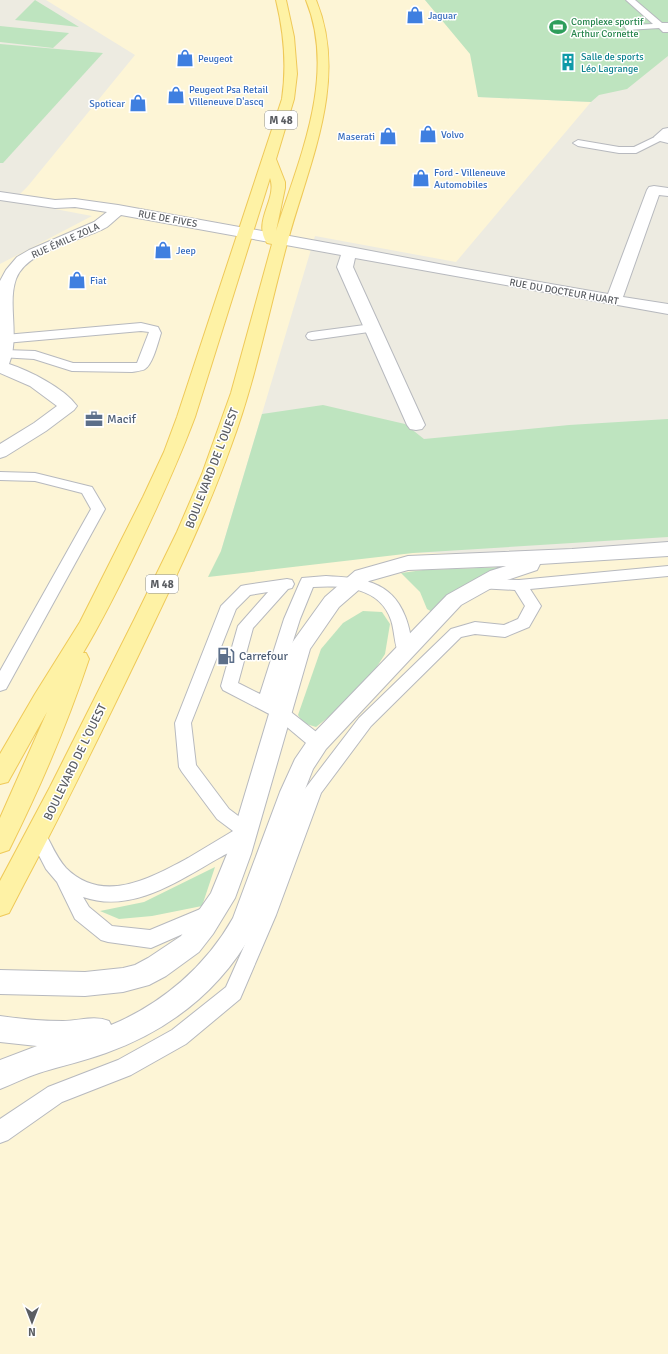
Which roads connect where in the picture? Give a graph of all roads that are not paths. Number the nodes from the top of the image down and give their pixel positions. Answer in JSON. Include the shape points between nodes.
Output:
{"nodes":[{"id":1,"x":281,"y":0,"type":"edge"},
{"id":2,"x":311,"y":0,"type":"edge"},
{"id":3,"x":630,"y":0,"type":"edge"},
{"id":4,"x":628,"y":26,"type":"dead end"},
{"id":5,"x":665,"y":27,"type":"edge"},
{"id":6,"x":666,"y":136,"type":"edge"},
{"id":7,"x":578,"y":143,"type":"dead end"},
{"id":8,"x":270,"y":159,"type":"junction"},
{"id":9,"x":668,"y":192,"type":"edge"},
{"id":10,"x":0,"y":196,"type":"edge"},
{"id":11,"x":114,"y":213,"type":"junction"},
{"id":12,"x":244,"y":236,"type":"junction"},
{"id":13,"x":276,"y":239,"type":"junction"},
{"id":14,"x":349,"y":254,"type":"junction"},
{"id":15,"x":614,"y":300,"type":"junction"},
{"id":16,"x":668,"y":309,"type":"edge"},
{"id":17,"x":372,"y":328,"type":"junction"},
{"id":18,"x":312,"y":336,"type":"dead end"},
{"id":19,"x":2,"y":356,"type":"edge"},
{"id":20,"x":416,"y":425,"type":"dead end"},
{"id":21,"x":0,"y":452,"type":"edge"},
{"id":22,"x":0,"y":476,"type":"edge"},
{"id":23,"x":668,"y":549,"type":"edge"},
{"id":24,"x":572,"y":556,"type":"junction"},
{"id":25,"x":668,"y":571,"type":"edge"},
{"id":26,"x":307,"y":582,"type":"junction"},
{"id":27,"x":354,"y":584,"type":"junction"},
{"id":28,"x":483,"y":584,"type":"junction"},
{"id":29,"x":283,"y":585,"type":"junction"},
{"id":30,"x":519,"y":585,"type":"junction"},
{"id":31,"x":90,"y":624,"type":"junction"},
{"id":32,"x":406,"y":652,"type":"junction"},
{"id":33,"x":0,"y":685,"type":"edge"},
{"id":34,"x":273,"y":709,"type":"junction"},
{"id":35,"x":318,"y":743,"type":"junction"},
{"id":36,"x":0,"y":775,"type":"edge"},
{"id":37,"x":247,"y":832,"type":"junction"},
{"id":38,"x":38,"y":836,"type":"junction"},
{"id":39,"x":0,"y":843,"type":"edge"},
{"id":40,"x":64,"y":878,"type":"junction"},
{"id":41,"x":0,"y":905,"type":"edge"},
{"id":42,"x":214,"y":912,"type":"junction"},
{"id":43,"x":0,"y":982,"type":"edge"},
{"id":44,"x":163,"y":1010,"type":"junction"},
{"id":45,"x":0,"y":1029,"type":"edge"},
{"id":46,"x":0,"y":1075,"type":"edge"},
{"id":47,"x":0,"y":1132,"type":"edge"}],
"edges":[{"from":1,"to":8,"type":"main road","number":"M 48","via":[[291,51],[290,87]]},
{"from":2,"to":13,"type":"main road","name":"BOULEVARD DE L'OUEST","number":"M 48","via":[[318,20],[323,63],[319,99],[311,145]]},
{"from":3,"to":5,"type":"lane"},
{"from":4,"to":5,"type":"lane"},
{"from":6,"to":7,"type":"lane","via":[[636,150],[619,150]]},
{"from":8,"to":12,"type":"main road","number":"M 48"},
{"from":8,"to":13,"type":"main road","via":[[278,182],[269,227]]},
{"from":9,"to":15,"type":"street","via":[[654,190]]},
{"from":10,"to":11,"type":"street","name":"RUE DE FIVES","via":[[55,204],[69,210]]},
{"from":11,"to":12,"type":"street","name":"RUE DE FIVES"},
{"from":11,"to":19,"type":"street","name":"RUE ÉMILE ZOLA","via":[[99,225],[35,252],[16,266],[7,286]]},
{"from":12,"to":13,"type":"street","name":"RUE DE FIVES"},
{"from":12,"to":31,"type":"main road","number":"M 48","via":[[173,452]]},
{"from":13,"to":14,"type":"street","name":"RUE DU DOCTEUR HUART"},
{"from":13,"to":38,"type":"main road","name":"BOULEVARD DE L'OUEST","number":"M 48","via":[[234,410],[207,486],[186,537]]},
{"from":14,"to":15,"type":"street","name":"RUE DU DOCTEUR HUART"},
{"from":14,"to":17,"type":"street","via":[[345,267]]},
{"from":15,"to":16,"type":"street","name":"RUE DU DOCTEUR HUART"},
{"from":17,"to":18,"type":"lane"},
{"from":17,"to":20,"type":"street"},
{"from":19,"to":19,"type":"lane","via":[[35,355],[72,367],[132,368],[141,366],[145,361],[155,333],[154,330],[141,327]]},
{"from":19,"to":21,"type":"street","via":[[14,371],[53,393],[68,406]]},
{"from":22,"to":33,"type":"lane","via":[[35,477],[87,490],[98,509]]},
{"from":23,"to":24,"type":"street"},
{"from":24,"to":27,"type":"street","via":[[408,563],[362,576]]},
{"from":24,"to":28,"type":"street","via":[[537,563],[497,576]]},
{"from":25,"to":30,"type":"lane"},
{"from":26,"to":27,"type":"lane","via":[[322,580]]},
{"from":26,"to":29,"type":"lane"},
{"from":26,"to":34,"type":"lane","via":[[292,619]]},
{"from":27,"to":32,"type":"lane","via":[[386,597],[396,612]]},
{"from":27,"to":34,"type":"street","via":[[332,602],[300,647]]},
{"from":28,"to":30,"type":"lane"},
{"from":28,"to":32,"type":"street","via":[[454,600]]},
{"from":29,"to":34,"type":"lane","via":[[246,626],[229,686]]},
{"from":29,"to":37,"type":"lane","via":[[246,590],[229,606],[183,723],[188,767],[223,814]]},
{"from":30,"to":47,"type":"lane","via":[[532,606],[524,623],[504,631],[475,628],[456,633],[365,722],[313,790],[267,915],[233,993],[179,1037],[124,1068],[55,1094]]},
{"from":31,"to":36,"type":"main road","number":"M 48"},
{"from":31,"to":39,"type":"main road","via":[[48,742]]},
{"from":32,"to":35,"type":"street"},
{"from":34,"to":35,"type":"lane"},
{"from":34,"to":37,"type":"street"},
{"from":35,"to":44,"type":"street","via":[[303,766],[292,792],[251,908],[238,937],[211,971]]},
{"from":37,"to":40,"type":"lane","via":[[159,882],[131,892],[103,893],[77,887]]},
{"from":37,"to":42,"type":"street","via":[[222,898]]},
{"from":38,"to":40,"type":"lane","via":[[54,866]]},
{"from":38,"to":41,"type":"main road","name":"BOULEVARD DE L'OUEST","number":"M 48"},
{"from":40,"to":42,"type":"lane","via":[[82,913],[108,934],[151,940]]},
{"from":42,"to":43,"type":"street","via":[[190,944],[139,976],[92,984]]},
{"from":44,"to":45,"type":"street","via":[[114,1027],[73,1034]]},
{"from":44,"to":46,"type":"street","via":[[145,1022],[108,1039],[44,1057]]}]}
